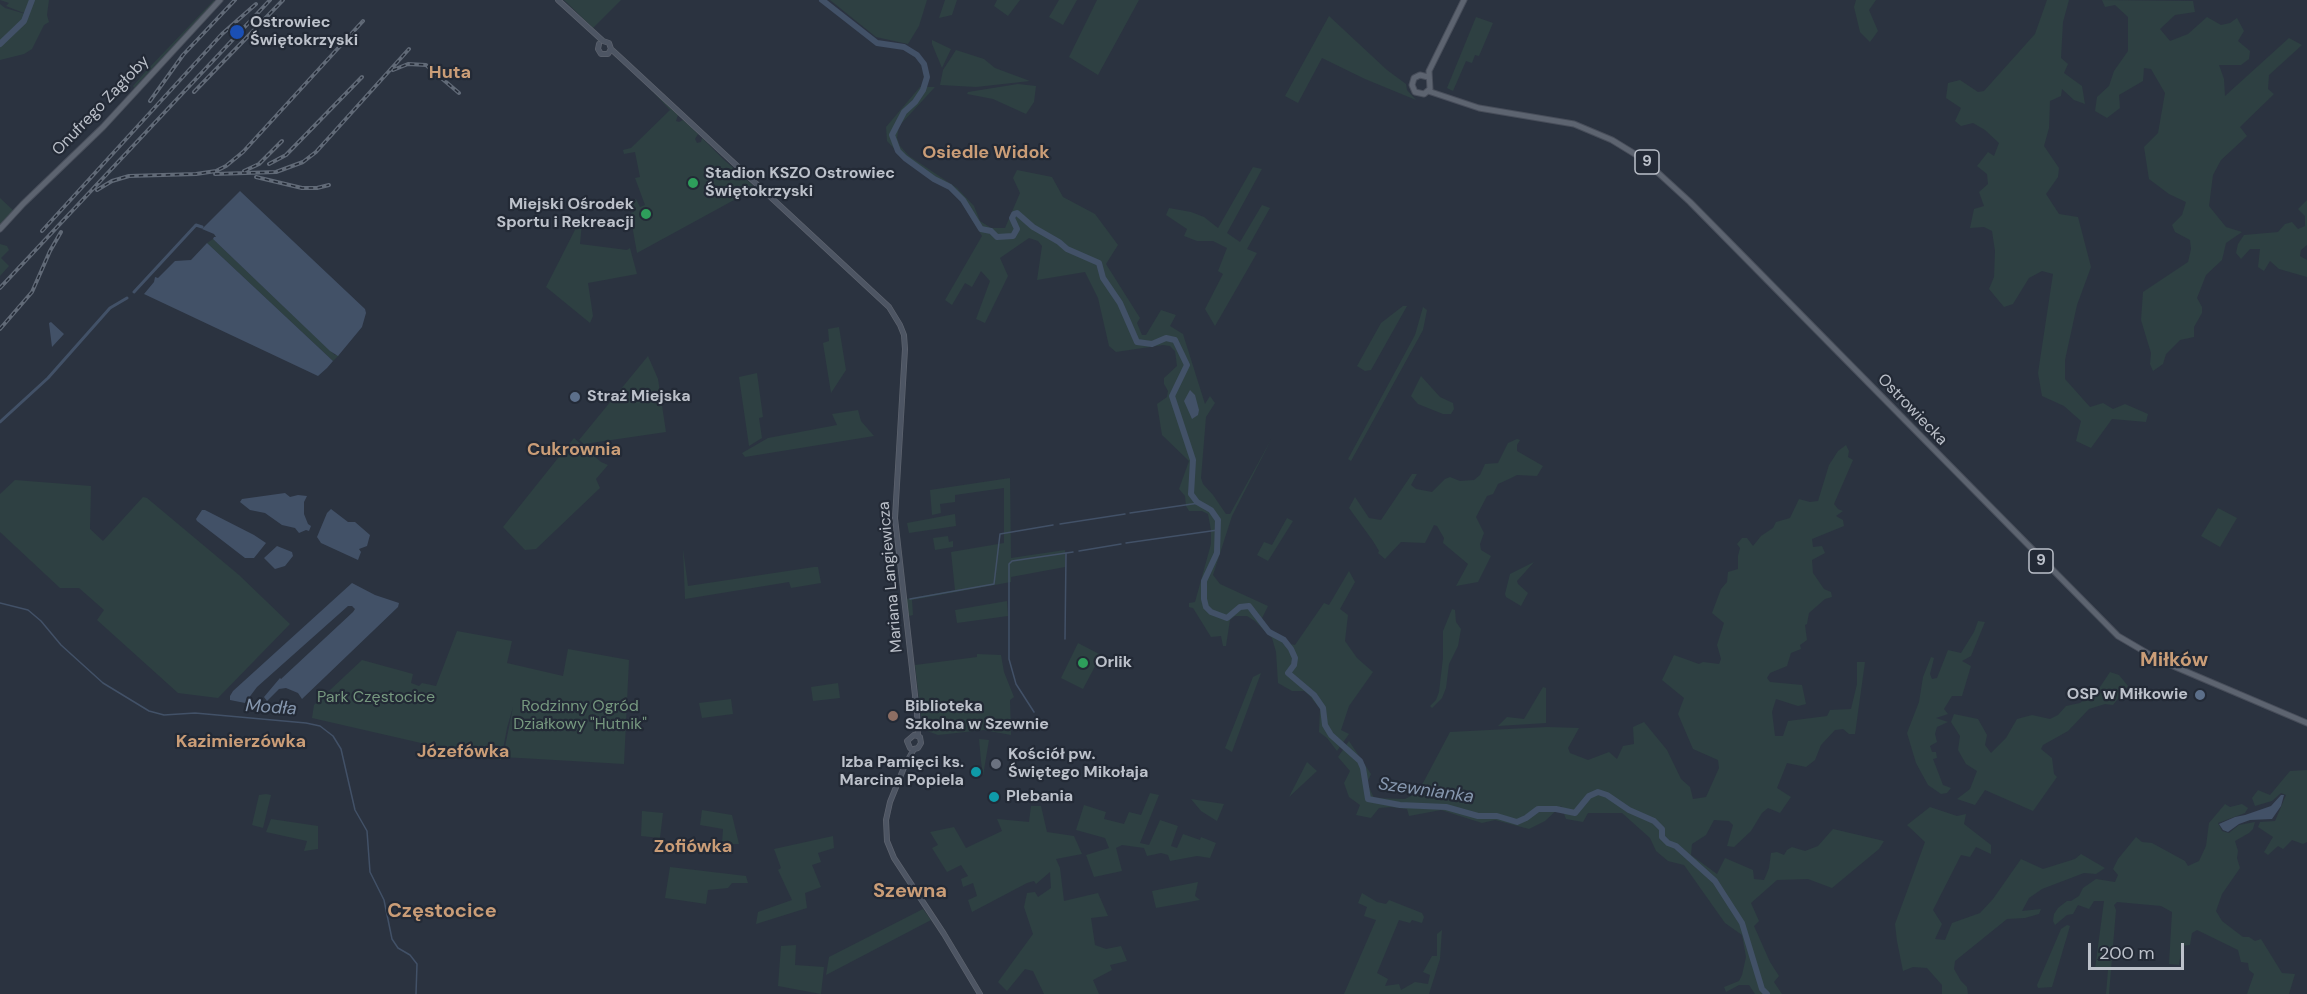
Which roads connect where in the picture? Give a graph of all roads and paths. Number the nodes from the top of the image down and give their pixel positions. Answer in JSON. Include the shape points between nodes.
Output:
{"nodes":[{"id":1,"x":220,"y":0,"type":"edge"},
{"id":2,"x":558,"y":0,"type":"edge"},
{"id":3,"x":1464,"y":0,"type":"edge"},
{"id":4,"x":601,"y":43,"type":"junction"},
{"id":5,"x":610,"y":50,"type":"junction"},
{"id":6,"x":1425,"y":76,"type":"junction"},
{"id":7,"x":1429,"y":89,"type":"junction"},
{"id":8,"x":0,"y":229,"type":"edge"},
{"id":9,"x":2307,"y":723,"type":"edge"},
{"id":10,"x":916,"y":735,"type":"junction"},
{"id":11,"x":912,"y":748,"type":"junction"},
{"id":12,"x":980,"y":994,"type":"edge"}],
"edges":[{"from":1,"to":8,"type":"main road","name":"Onufrego Zagłoby","via":[[103,127]]},
{"from":2,"to":4,"type":"main road"},
{"from":3,"to":6,"type":"main road","number":"9"},
{"from":4,"to":5,"type":"main road","via":[[609,43]]},
{"from":4,"to":5,"type":"main road","via":[[600,53]]},
{"from":5,"to":10,"type":"main road","name":"Mariana Langiewicza","via":[[889,307],[904,335],[895,518],[918,720]]},
{"from":6,"to":7,"type":"main road"},
{"from":6,"to":7,"type":"main road","number":"9","via":[[1414,78],[1412,88],[1418,93]]},
{"from":7,"to":9,"type":"main road","name":"Ostrowiecka","number":"9","via":[[1479,108],[1582,127],[1643,159],[2118,636],[2153,657]]},
{"from":10,"to":11,"type":"main road","via":[[907,741]]},
{"from":10,"to":11,"type":"main road","via":[[921,743]]},
{"from":11,"to":12,"type":"main road","via":[[886,816],[886,835],[891,852]]}]}
